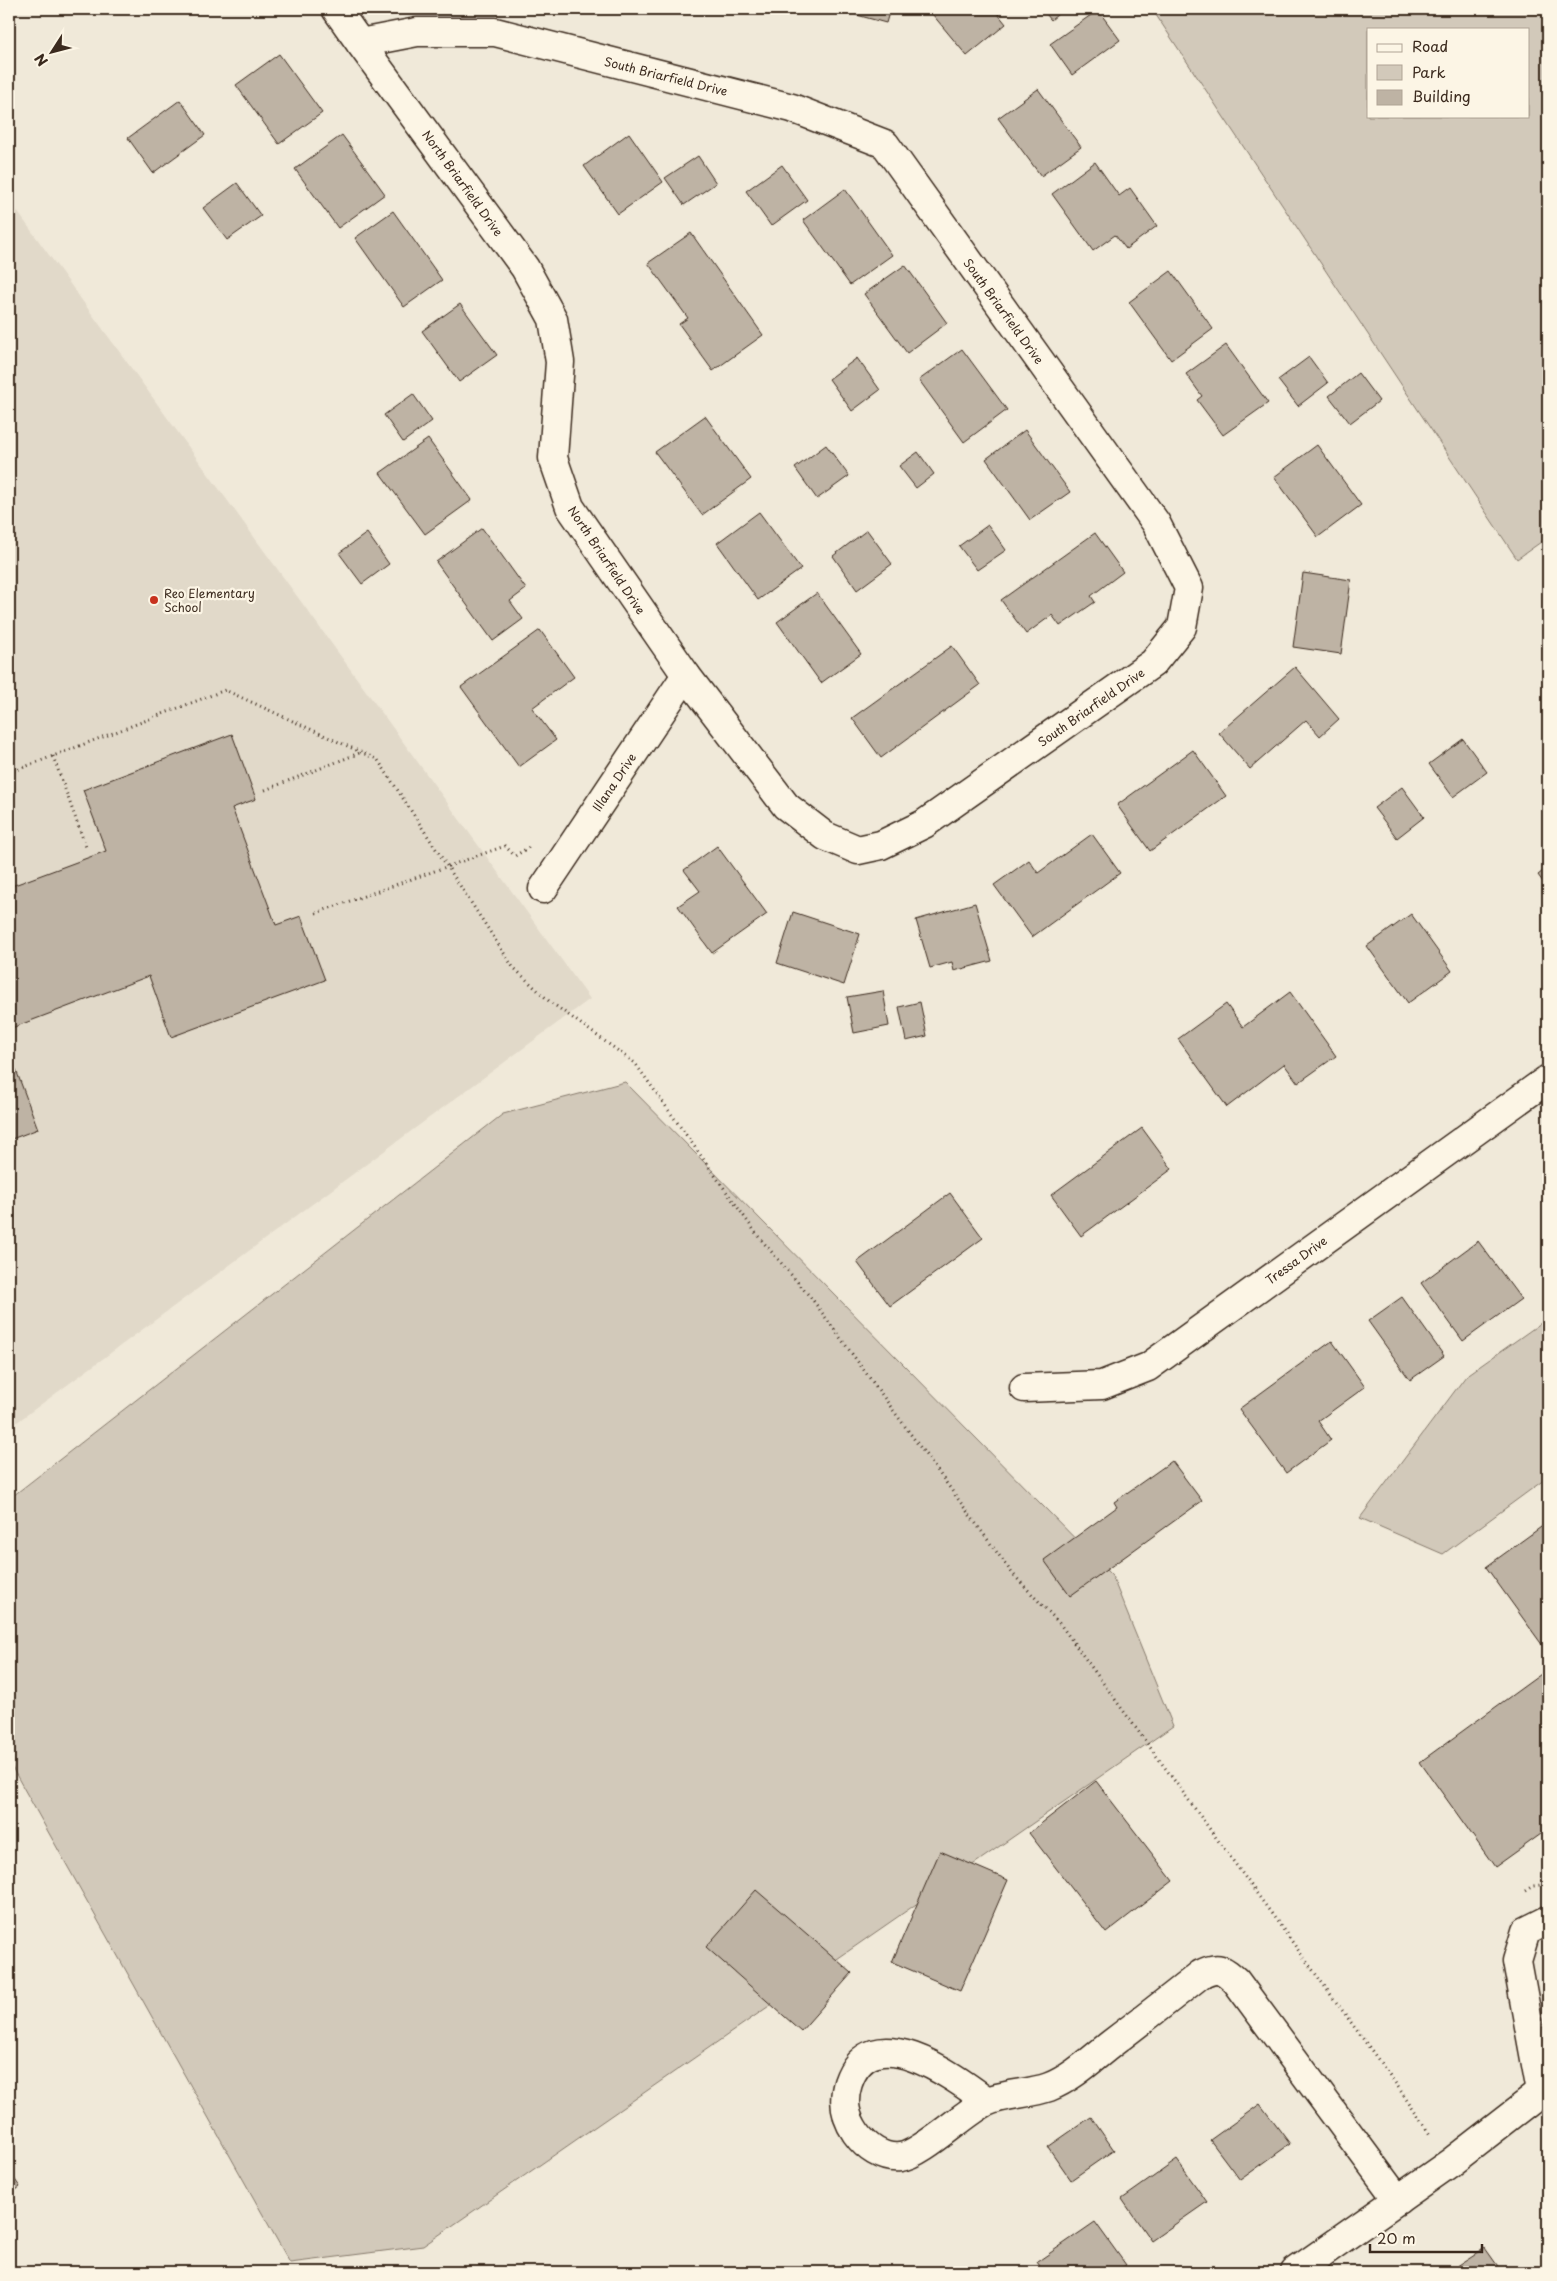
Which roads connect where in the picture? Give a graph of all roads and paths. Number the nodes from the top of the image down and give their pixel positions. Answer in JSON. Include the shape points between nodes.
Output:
{"nodes":[{"id":1,"x":336,"y":9,"type":"edge"},
{"id":2,"x":360,"y":43,"type":"junction"},
{"id":3,"x":686,"y":675,"type":"junction"},
{"id":4,"x":362,"y":752,"type":"junction"},
{"id":5,"x":53,"y":756,"type":"junction"},
{"id":6,"x":9,"y":773,"type":"edge"},
{"id":7,"x":264,"y":790,"type":"dead end"},
{"id":8,"x":881,"y":845,"type":"joint"},
{"id":9,"x":531,"y":846,"type":"dead end"},
{"id":10,"x":87,"y":850,"type":"dead end"},
{"id":11,"x":448,"y":867,"type":"junction"},
{"id":12,"x":543,"y":889,"type":"dead end"},
{"id":13,"x":316,"y":913,"type":"dead end"},
{"id":14,"x":1548,"y":1079,"type":"edge"},
{"id":15,"x":1024,"y":1388,"type":"dead end"},
{"id":16,"x":1548,"y":1920,"type":"edge"},
{"id":17,"x":1545,"y":2090,"type":"edge"},
{"id":18,"x":987,"y":2101,"type":"junction"},
{"id":19,"x":1450,"y":2163,"type":"junction"},
{"id":20,"x":1398,"y":2200,"type":"junction"},
{"id":21,"x":1295,"y":2272,"type":"edge"}],
"edges":[{"from":1,"to":2,"type":"street","name":"North Briarfield Drive"},
{"from":2,"to":3,"type":"street","name":"North Briarfield Drive","via":[[525,268],[553,319],[560,362],[553,458],[570,507]]},
{"from":2,"to":8,"type":"street","name":"South Briarfield Drive","via":[[417,32],[495,32],[792,108],[885,144],[1156,522],[1188,588],[1182,627],[1153,663],[924,824]]},
{"from":3,"to":8,"type":"street","name":"North Briarfield Drive","via":[[786,806],[824,836],[858,850]]},
{"from":3,"to":12,"type":"street","name":"Illana Drive"},
{"from":4,"to":5,"type":"path","via":[[226,690]]},
{"from":4,"to":7,"type":"path"},
{"from":4,"to":11,"type":"path","via":[[378,760]]},
{"from":5,"to":6,"type":"path"},
{"from":5,"to":10,"type":"path"},
{"from":9,"to":11,"type":"path","via":[[515,856],[505,846]]},
{"from":11,"to":13,"type":"path"},
{"from":11,"to":19,"type":"path","via":[[513,967],[549,1001],[635,1063],[758,1236],[812,1299],[1012,1574],[1060,1624]]},
{"from":14,"to":15,"type":"street","name":"Tressa Drive","via":[[1148,1367],[1102,1385]]},
{"from":16,"to":17,"type":"street","via":[[1526,1932],[1517,1961]]},
{"from":17,"to":19,"type":"street"},
{"from":18,"to":18,"type":"street","via":[[922,2147],[902,2157],[884,2155],[865,2145],[850,2124],[844,2097],[851,2074],[861,2062],[878,2053],[898,2052],[953,2076]]},
{"from":18,"to":20,"type":"street","via":[[1050,2086],[1077,2071],[1201,1974],[1211,1969],[1224,1970],[1236,1981]]},
{"from":19,"to":20,"type":"street"},
{"from":20,"to":21,"type":"street"}]}
